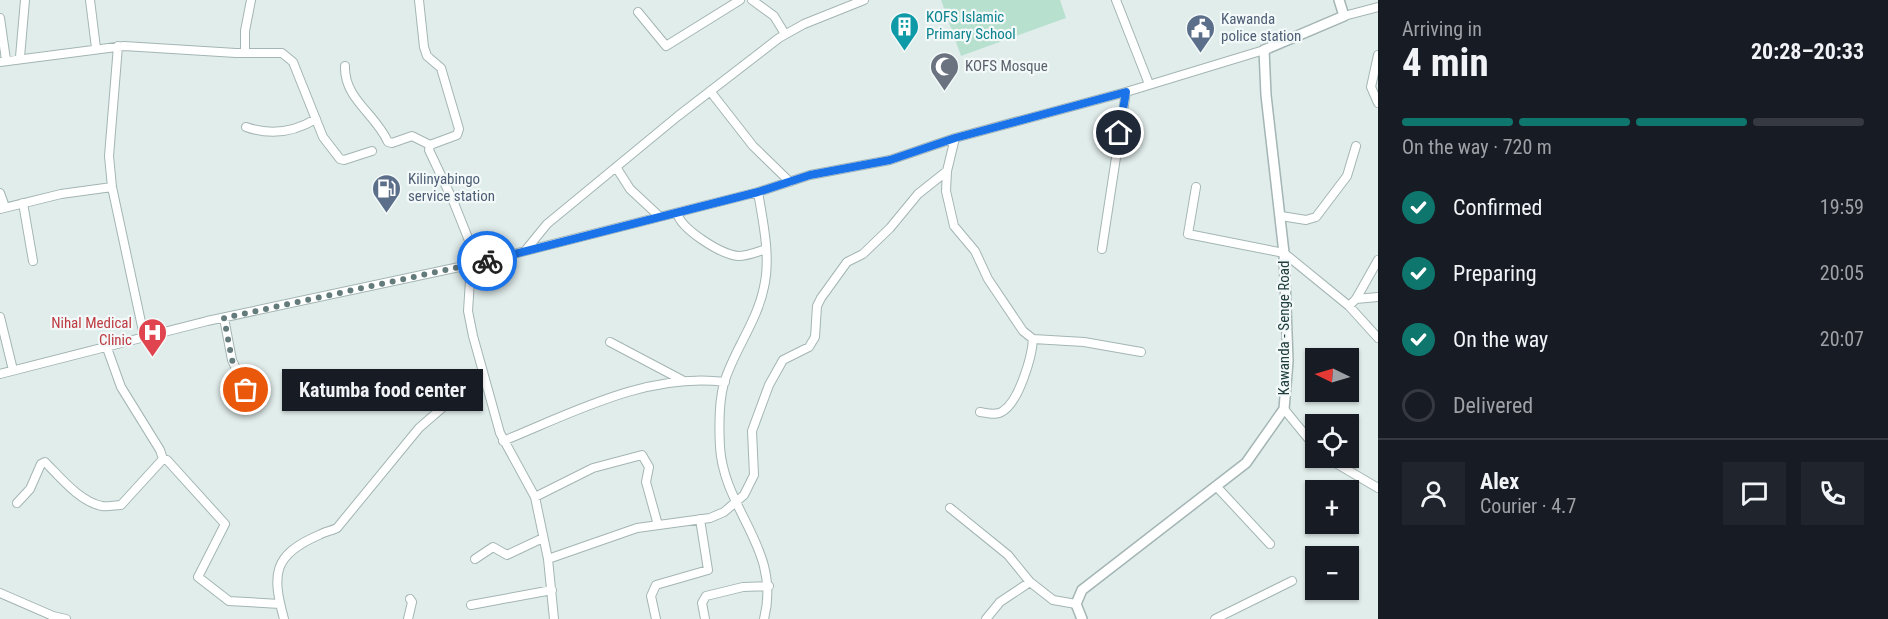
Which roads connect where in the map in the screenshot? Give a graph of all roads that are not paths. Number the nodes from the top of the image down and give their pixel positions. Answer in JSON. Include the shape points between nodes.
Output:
{"nodes":[{"id":1,"x":25,"y":0,"type":"edge"},
{"id":2,"x":90,"y":0,"type":"edge"},
{"id":3,"x":251,"y":0,"type":"edge"},
{"id":4,"x":418,"y":0,"type":"edge"},
{"id":5,"x":740,"y":0,"type":"edge"},
{"id":6,"x":752,"y":0,"type":"edge"},
{"id":7,"x":1116,"y":0,"type":"edge"},
{"id":8,"x":1339,"y":0,"type":"edge"},
{"id":9,"x":859,"y":1,"type":"edge"},
{"id":10,"x":1378,"y":7,"type":"edge"},
{"id":11,"x":638,"y":12,"type":"dead end"},
{"id":12,"x":1344,"y":16,"type":"junction"},
{"id":13,"x":0,"y":18,"type":"edge"},
{"id":14,"x":785,"y":34,"type":"junction"},
{"id":15,"x":118,"y":46,"type":"junction"},
{"id":16,"x":96,"y":48,"type":"junction"},
{"id":17,"x":1264,"y":50,"type":"junction"},
{"id":18,"x":245,"y":53,"type":"junction"},
{"id":19,"x":1378,"y":55,"type":"edge"},
{"id":20,"x":20,"y":57,"type":"junction"},
{"id":21,"x":3,"y":61,"type":"edge"},
{"id":22,"x":345,"y":66,"type":"dead end"},
{"id":23,"x":1149,"y":84,"type":"junction"},
{"id":24,"x":710,"y":91,"type":"junction"},
{"id":25,"x":1126,"y":92,"type":"junction"},
{"id":26,"x":1378,"y":103,"type":"edge"},
{"id":27,"x":316,"y":119,"type":"junction"},
{"id":28,"x":246,"y":127,"type":"dead end"},
{"id":29,"x":955,"y":138,"type":"junction"},
{"id":30,"x":430,"y":146,"type":"junction"},
{"id":31,"x":1356,"y":146,"type":"dead end"},
{"id":32,"x":372,"y":151,"type":"dead end"},
{"id":33,"x":616,"y":167,"type":"junction"},
{"id":34,"x":947,"y":171,"type":"junction"},
{"id":35,"x":790,"y":182,"type":"junction"},
{"id":36,"x":112,"y":187,"type":"junction"},
{"id":37,"x":1196,"y":188,"type":"dead end"},
{"id":38,"x":758,"y":192,"type":"junction"},
{"id":39,"x":0,"y":194,"type":"edge"},
{"id":40,"x":23,"y":203,"type":"junction"},
{"id":41,"x":2,"y":208,"type":"edge"},
{"id":42,"x":677,"y":213,"type":"junction"},
{"id":43,"x":1281,"y":216,"type":"junction"},
{"id":44,"x":660,"y":217,"type":"junction"},
{"id":45,"x":766,"y":249,"type":"junction"},
{"id":46,"x":1102,"y":249,"type":"dead end"},
{"id":47,"x":525,"y":251,"type":"junction"},
{"id":48,"x":1284,"y":253,"type":"junction"},
{"id":49,"x":1378,"y":260,"type":"edge"},
{"id":50,"x":33,"y":261,"type":"dead end"},
{"id":51,"x":474,"y":264,"type":"junction"},
{"id":52,"x":1378,"y":297,"type":"edge"},
{"id":53,"x":1356,"y":299,"type":"junction"},
{"id":54,"x":1349,"y":306,"type":"junction"},
{"id":55,"x":0,"y":317,"type":"edge"},
{"id":56,"x":224,"y":318,"type":"junction"},
{"id":57,"x":144,"y":336,"type":"junction"},
{"id":58,"x":1378,"y":338,"type":"edge"},
{"id":59,"x":1033,"y":339,"type":"junction"},
{"id":60,"x":610,"y":342,"type":"dead end"},
{"id":61,"x":107,"y":348,"type":"junction"},
{"id":62,"x":1141,"y":352,"type":"dead end"},
{"id":63,"x":13,"y":370,"type":"junction"},
{"id":64,"x":0,"y":374,"type":"edge"},
{"id":65,"x":484,"y":379,"type":"junction"},
{"id":66,"x":683,"y":381,"type":"junction"},
{"id":67,"x":725,"y":382,"type":"junction"},
{"id":68,"x":246,"y":390,"type":"dead end"},
{"id":69,"x":1284,"y":409,"type":"junction"},
{"id":70,"x":980,"y":412,"type":"dead end"},
{"id":71,"x":1305,"y":435,"type":"edge"},
{"id":72,"x":503,"y":441,"type":"junction"},
{"id":73,"x":163,"y":459,"type":"junction"},
{"id":74,"x":1343,"y":468,"type":"edge"},
{"id":75,"x":1216,"y":486,"type":"junction"},
{"id":76,"x":1378,"y":488,"type":"edge"},
{"id":77,"x":535,"y":497,"type":"junction"},
{"id":78,"x":736,"y":501,"type":"junction"},
{"id":79,"x":16,"y":503,"type":"dead end"},
{"id":80,"x":950,"y":508,"type":"dead end"},
{"id":81,"x":700,"y":519,"type":"junction"},
{"id":82,"x":658,"y":525,"type":"junction"},
{"id":83,"x":543,"y":538,"type":"junction"},
{"id":84,"x":1270,"y":544,"type":"dead end"},
{"id":85,"x":475,"y":559,"type":"dead end"},
{"id":86,"x":548,"y":560,"type":"junction"},
{"id":87,"x":1292,"y":581,"type":"dead end"},
{"id":88,"x":1030,"y":582,"type":"junction"},
{"id":89,"x":769,"y":586,"type":"junction"},
{"id":90,"x":552,"y":590,"type":"junction"},
{"id":91,"x":0,"y":594,"type":"edge"},
{"id":92,"x":410,"y":599,"type":"dead end"},
{"id":93,"x":280,"y":604,"type":"junction"},
{"id":94,"x":1076,"y":604,"type":"junction"},
{"id":95,"x":471,"y":605,"type":"dead end"},
{"id":96,"x":53,"y":617,"type":"edge"},
{"id":97,"x":66,"y":619,"type":"edge"},
{"id":98,"x":284,"y":619,"type":"edge"},
{"id":99,"x":408,"y":619,"type":"edge"},
{"id":100,"x":554,"y":619,"type":"edge"},
{"id":101,"x":656,"y":619,"type":"edge"},
{"id":102,"x":705,"y":619,"type":"edge"},
{"id":103,"x":764,"y":619,"type":"edge"},
{"id":104,"x":986,"y":619,"type":"edge"},
{"id":105,"x":1082,"y":619,"type":"edge"},
{"id":106,"x":1215,"y":619,"type":"edge"}],
"edges":[{"from":1,"to":20,"type":"street"},
{"from":2,"to":16,"type":"street"},
{"from":3,"to":18,"type":"street"},
{"from":4,"to":30,"type":"street","via":[[426,53],[441,68],[459,129],[457,135]]},
{"from":5,"to":11,"type":"street","via":[[666,46]]},
{"from":6,"to":14,"type":"street","via":[[774,16]]},
{"from":7,"to":23,"type":"street"},
{"from":8,"to":12,"type":"street"},
{"from":9,"to":14,"type":"street"},
{"from":10,"to":12,"type":"street"},
{"from":12,"to":17,"type":"street"},
{"from":13,"to":21,"type":"street"},
{"from":14,"to":24,"type":"street"},
{"from":15,"to":16,"type":"street"},
{"from":15,"to":18,"type":"street"},
{"from":15,"to":36,"type":"street","via":[[110,146]]},
{"from":16,"to":20,"type":"street"},
{"from":17,"to":23,"type":"street"},
{"from":17,"to":43,"type":"street","name":"Kawanda - Senge Road"},
{"from":18,"to":27,"type":"street","via":[[278,52],[289,56]]},
{"from":19,"to":26,"type":"street","via":[[1371,87]]},
{"from":20,"to":21,"type":"street"},
{"from":22,"to":30,"type":"street","via":[[347,88],[376,120],[388,142],[412,136]]},
{"from":23,"to":25,"type":"street"},
{"from":24,"to":33,"type":"street"},
{"from":24,"to":35,"type":"street","via":[[753,146]]},
{"from":25,"to":29,"type":"street"},
{"from":25,"to":46,"type":"street"},
{"from":27,"to":28,"type":"street","via":[[291,130],[265,132]]},
{"from":27,"to":32,"type":"street","via":[[323,137],[340,159]]},
{"from":29,"to":34,"type":"street"},
{"from":29,"to":35,"type":"street","via":[[890,160]]},
{"from":30,"to":51,"type":"street"},
{"from":31,"to":43,"type":"street","via":[[1347,176],[1316,217],[1306,220]]},
{"from":33,"to":44,"type":"street","via":[[630,189]]},
{"from":33,"to":47,"type":"street","via":[[547,224]]},
{"from":34,"to":59,"type":"street","via":[[947,205],[954,226],[975,251],[987,279],[1023,331]]},
{"from":34,"to":78,"type":"street","via":[[918,194],[863,254],[847,262],[821,298],[815,337],[808,347],[783,360],[769,385],[752,431],[752,481]]},
{"from":35,"to":38,"type":"street"},
{"from":36,"to":40,"type":"street"},
{"from":36,"to":57,"type":"street"},
{"from":37,"to":48,"type":"street","via":[[1188,234]]},
{"from":38,"to":42,"type":"street"},
{"from":38,"to":45,"type":"street"},
{"from":39,"to":41,"type":"street"},
{"from":40,"to":41,"type":"street"},
{"from":40,"to":50,"type":"street"},
{"from":42,"to":44,"type":"street"},
{"from":42,"to":45,"type":"street","via":[[684,227],[725,253],[745,255]]},
{"from":43,"to":48,"type":"street","name":"Kawanda - Senge Road"},
{"from":44,"to":47,"type":"street"},
{"from":45,"to":67,"type":"street","via":[[760,304]]},
{"from":47,"to":51,"type":"street"},
{"from":48,"to":54,"type":"street"},
{"from":48,"to":69,"type":"street","name":"Kawanda - Senge Road","via":[[1288,361]]},
{"from":49,"to":53,"type":"street"},
{"from":51,"to":56,"type":"street"},
{"from":51,"to":65,"type":"street","via":[[468,310]]},
{"from":52,"to":53,"type":"street"},
{"from":53,"to":54,"type":"street"},
{"from":54,"to":58,"type":"street"},
{"from":55,"to":63,"type":"street"},
{"from":56,"to":57,"type":"street"},
{"from":56,"to":68,"type":"street","via":[[232,360]]},
{"from":57,"to":61,"type":"street"},
{"from":59,"to":62,"type":"street","via":[[1084,342]]},
{"from":59,"to":70,"type":"street","via":[[1030,365],[1007,406],[998,413]]},
{"from":60,"to":66,"type":"street"},
{"from":61,"to":63,"type":"street"},
{"from":61,"to":73,"type":"street","via":[[124,393]]},
{"from":63,"to":64,"type":"street"},
{"from":65,"to":72,"type":"street"},
{"from":65,"to":93,"type":"street","via":[[419,428],[337,528],[319,534],[281,561],[276,570]]},
{"from":66,"to":67,"type":"street"},
{"from":66,"to":72,"type":"street","via":[[612,398]]},
{"from":67,"to":78,"type":"street","via":[[720,445],[728,486]]},
{"from":69,"to":71,"type":"street"},
{"from":69,"to":75,"type":"street","name":"Kawanda - Senge Road","via":[[1246,463]]},
{"from":72,"to":77,"type":"street"},
{"from":73,"to":79,"type":"street","via":[[122,505],[94,503],[45,462],[30,489]]},
{"from":73,"to":93,"type":"street","via":[[225,524],[198,573],[200,580],[229,601]]},
{"from":74,"to":76,"type":"street"},
{"from":75,"to":84,"type":"street"},
{"from":75,"to":94,"type":"street","name":"Kawanda - Senge Road","via":[[1082,590]]},
{"from":77,"to":82,"type":"street","via":[[593,468],[642,455],[649,467],[646,482]]},
{"from":77,"to":83,"type":"street"},
{"from":78,"to":81,"type":"street","via":[[724,512]]},
{"from":78,"to":89,"type":"street","via":[[764,560]]},
{"from":80,"to":88,"type":"street","via":[[1008,555]]},
{"from":81,"to":82,"type":"street"},
{"from":81,"to":101,"type":"street","via":[[708,570],[656,585],[651,596]]},
{"from":82,"to":86,"type":"street","via":[[626,532]]},
{"from":83,"to":85,"type":"street","via":[[507,555],[494,547]]},
{"from":83,"to":86,"type":"street"},
{"from":86,"to":90,"type":"street"},
{"from":87,"to":106,"type":"street"},
{"from":88,"to":94,"type":"street","via":[[1053,600]]},
{"from":88,"to":104,"type":"street","via":[[1000,602]]},
{"from":89,"to":102,"type":"street","via":[[743,587],[706,596],[702,603]]},
{"from":89,"to":103,"type":"street"},
{"from":90,"to":95,"type":"street"},
{"from":90,"to":100,"type":"street"},
{"from":91,"to":96,"type":"street"},
{"from":92,"to":99,"type":"street"},
{"from":93,"to":98,"type":"street"},
{"from":94,"to":105,"type":"street"},
{"from":96,"to":97,"type":"street"}]}
